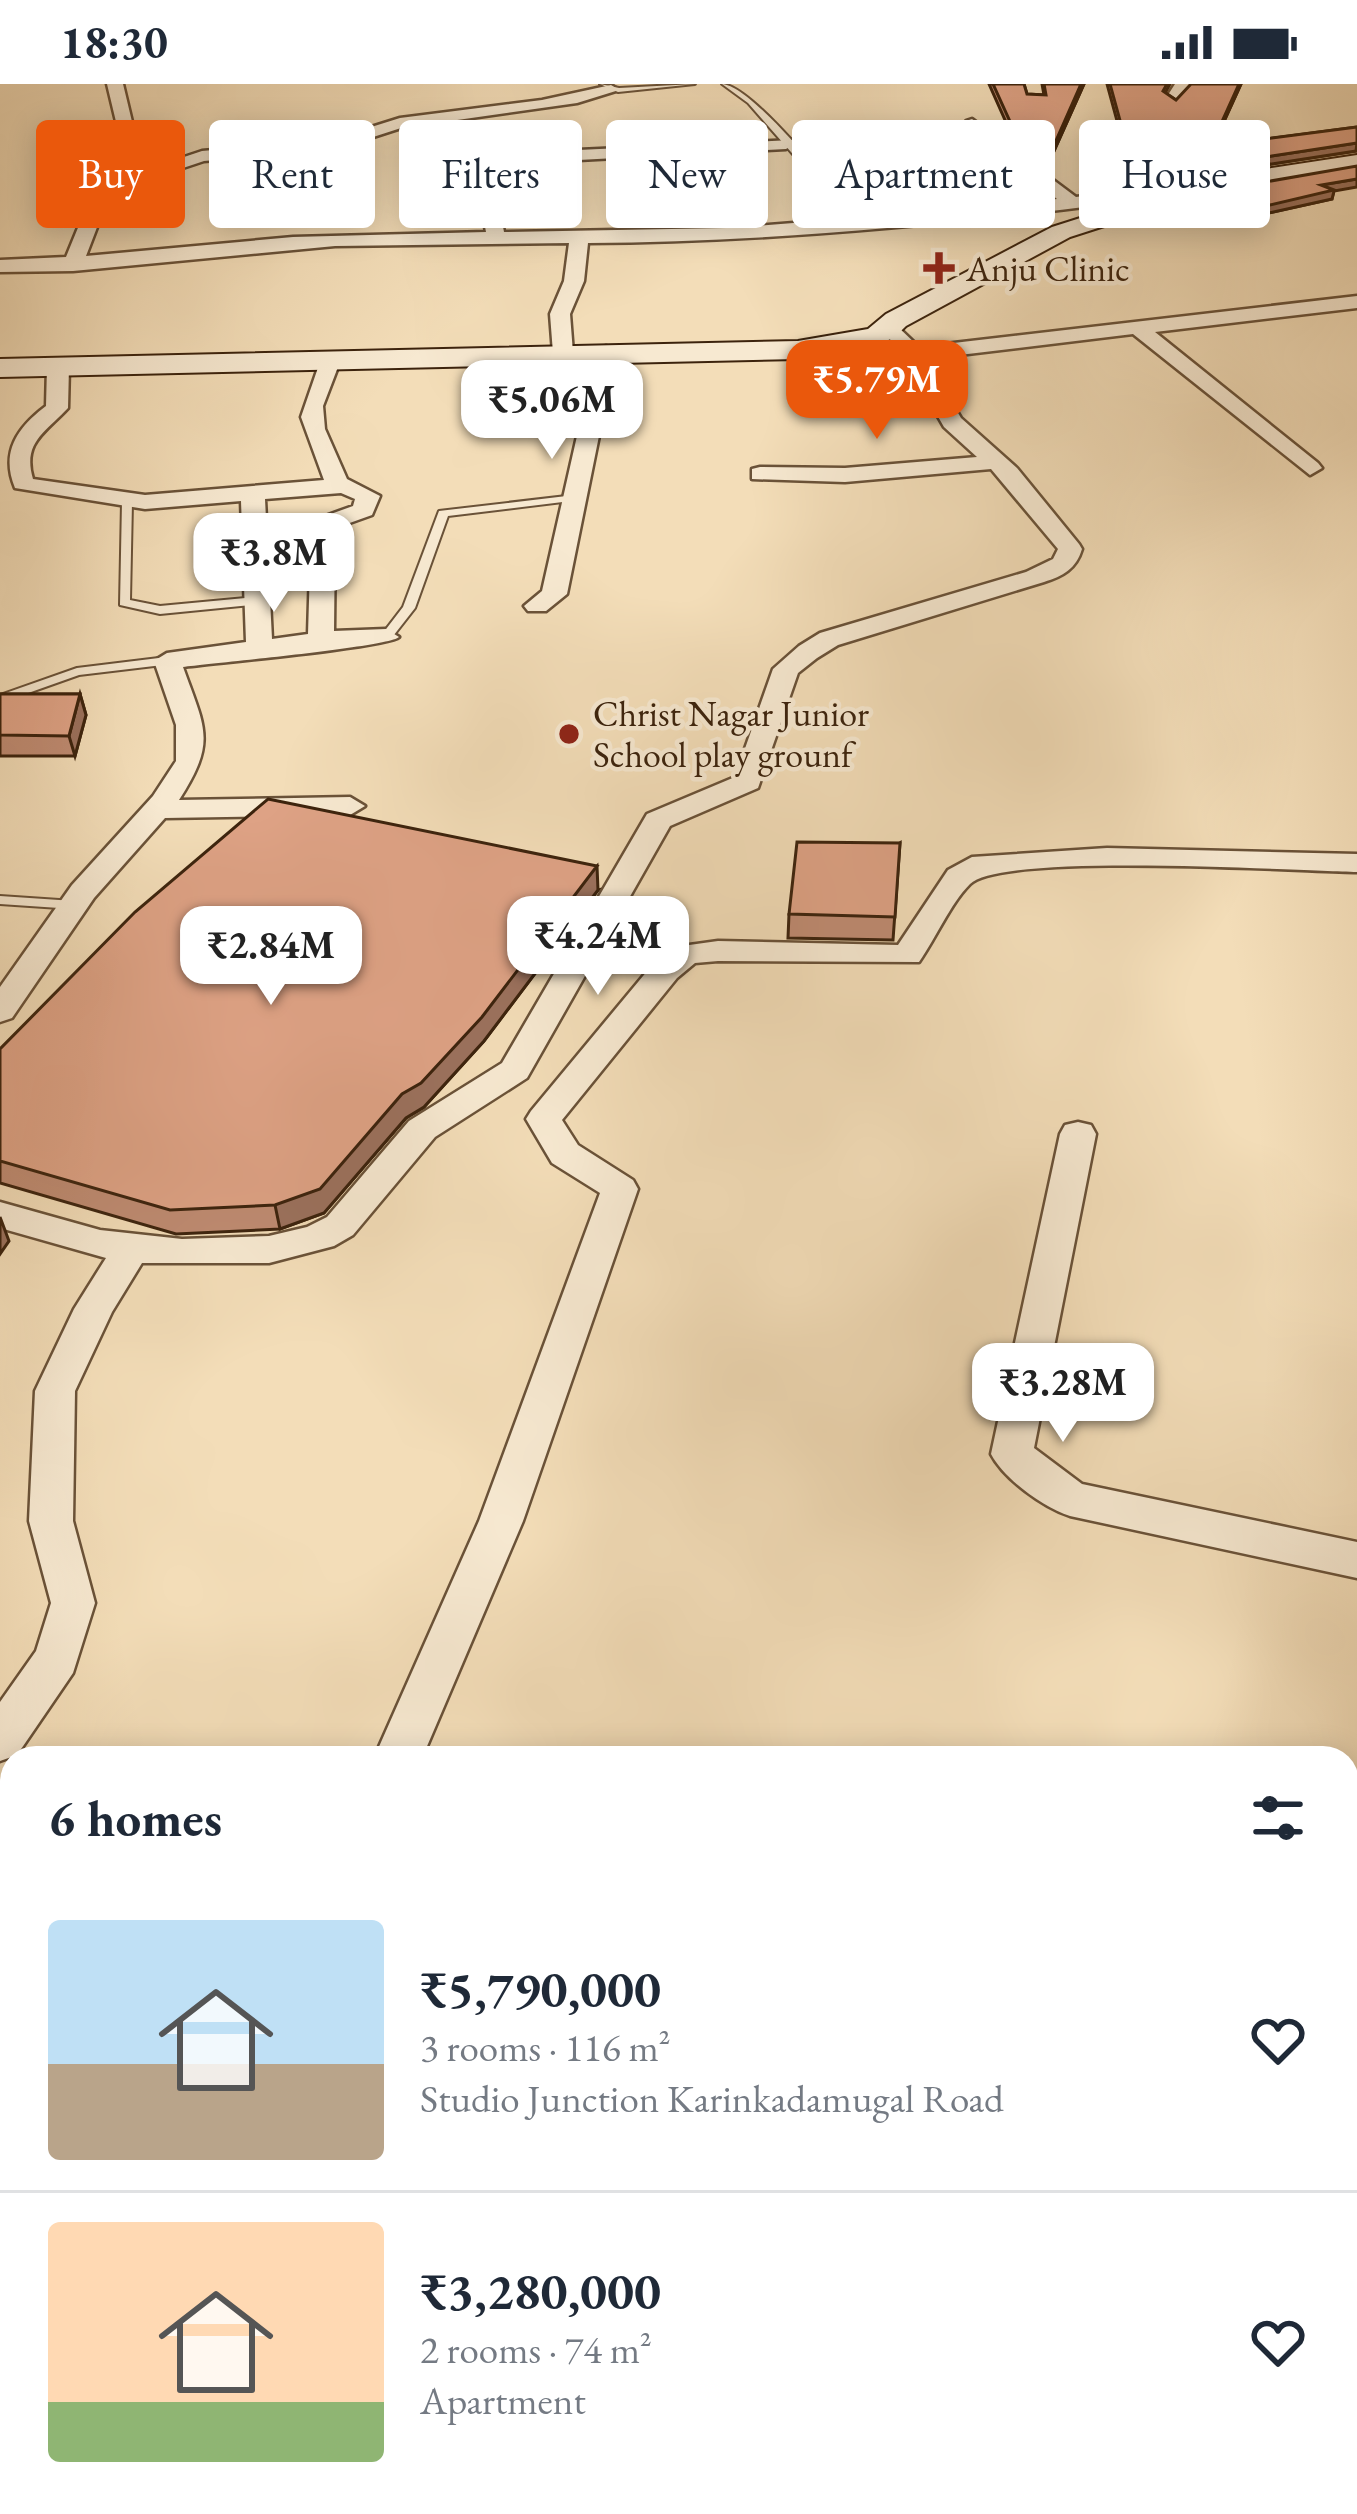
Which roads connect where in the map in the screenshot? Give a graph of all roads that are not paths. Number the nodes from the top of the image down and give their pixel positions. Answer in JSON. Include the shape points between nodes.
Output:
{"nodes":[{"id":1,"x":115,"y":84,"type":"edge"},
{"id":2,"x":691,"y":84,"type":"edge"},
{"id":3,"x":726,"y":84,"type":"edge"},
{"id":4,"x":607,"y":87,"type":"edge"},
{"id":5,"x":477,"y":114,"type":"junction"},
{"id":6,"x":124,"y":120,"type":"edge"},
{"id":7,"x":485,"y":120,"type":"edge"},
{"id":8,"x":786,"y":145,"type":"junction"},
{"id":9,"x":768,"y":146,"type":"edge"},
{"id":10,"x":792,"y":151,"type":"edge"},
{"id":11,"x":185,"y":162,"type":"edge"},
{"id":12,"x":1357,"y":162,"type":"edge"},
{"id":13,"x":1270,"y":175,"type":"edge"},
{"id":14,"x":1055,"y":189,"type":"edge"},
{"id":15,"x":1079,"y":202,"type":"edge"},
{"id":16,"x":1073,"y":203,"type":"junction"},
{"id":17,"x":1055,"y":205,"type":"edge"},
{"id":18,"x":1079,"y":226,"type":"edge"},
{"id":19,"x":87,"y":228,"type":"edge"},
{"id":20,"x":494,"y":228,"type":"edge"},
{"id":21,"x":736,"y":228,"type":"edge"},
{"id":22,"x":792,"y":228,"type":"edge"},
{"id":23,"x":737,"y":231,"type":"junction"},
{"id":24,"x":496,"y":236,"type":"junction"},
{"id":25,"x":579,"y":236,"type":"junction"},
{"id":26,"x":73,"y":265,"type":"junction"},
{"id":27,"x":0,"y":266,"type":"edge"},
{"id":28,"x":1357,"y":302,"type":"edge"},
{"id":29,"x":1136,"y":327,"type":"junction"},
{"id":30,"x":890,"y":330,"type":"junction"},
{"id":31,"x":606,"y":352,"type":"junction"},
{"id":32,"x":563,"y":353,"type":"junction"},
{"id":33,"x":912,"y":354,"type":"junction"},
{"id":34,"x":332,"y":359,"type":"junction"},
{"id":35,"x":58,"y":367,"type":"junction"},
{"id":36,"x":0,"y":368,"type":"edge"},
{"id":37,"x":997,"y":462,"type":"junction"},
{"id":38,"x":1310,"y":468,"type":"dead end"},
{"id":39,"x":760,"y":474,"type":"dead end"},
{"id":40,"x":341,"y":486,"type":"junction"},
{"id":41,"x":253,"y":496,"type":"junction"},
{"id":42,"x":575,"y":498,"type":"junction"},
{"id":43,"x":127,"y":502,"type":"junction"},
{"id":44,"x":256,"y":601,"type":"junction"},
{"id":45,"x":537,"y":606,"type":"dead end"},
{"id":46,"x":386,"y":637,"type":"joint"},
{"id":47,"x":321,"y":640,"type":"junction"},
{"id":48,"x":259,"y":649,"type":"junction"},
{"id":49,"x":166,"y":661,"type":"junction"},
{"id":50,"x":0,"y":699,"type":"edge"},
{"id":51,"x":350,"y":806,"type":"dead end"},
{"id":52,"x":157,"y":809,"type":"junction"},
{"id":53,"x":1357,"y":863,"type":"edge"},
{"id":54,"x":0,"y":900,"type":"edge"},
{"id":55,"x":74,"y":905,"type":"junction"},
{"id":56,"x":0,"y":1011,"type":"edge"},
{"id":57,"x":1078,"y":1134,"type":"dead end"},
{"id":58,"x":0,"y":1215,"type":"edge"},
{"id":59,"x":131,"y":1249,"type":"junction"},
{"id":60,"x":1357,"y":1560,"type":"edge"},
{"id":61,"x":0,"y":1740,"type":"edge"},
{"id":62,"x":403,"y":1746,"type":"edge"}],
"edges":[{"from":1,"to":6,"type":"street"},
{"from":2,"to":4,"type":"lane"},
{"from":3,"to":8,"type":"lane","via":[[751,100]]},
{"from":4,"to":5,"type":"street","via":[[578,100]]},
{"from":5,"to":7,"type":"street"},
{"from":5,"to":11,"type":"street","via":[[333,145]]},
{"from":8,"to":9,"type":"street"},
{"from":8,"to":10,"type":"lane"},
{"from":12,"to":13,"type":"main road"},
{"from":14,"to":16,"type":"street"},
{"from":15,"to":16,"type":"street"},
{"from":16,"to":17,"type":"street"},
{"from":18,"to":30,"type":"main road"},
{"from":19,"to":26,"type":"street"},
{"from":20,"to":24,"type":"street"},
{"from":21,"to":23,"type":"street"},
{"from":22,"to":23,"type":"street"},
{"from":23,"to":25,"type":"street"},
{"from":24,"to":25,"type":"street"},
{"from":24,"to":26,"type":"street","via":[[332,240]]},
{"from":25,"to":32,"type":"street","via":[[560,314]]},
{"from":26,"to":27,"type":"street"},
{"from":28,"to":29,"type":"street"},
{"from":29,"to":33,"type":"street"},
{"from":29,"to":38,"type":"street"},
{"from":30,"to":31,"type":"main road","via":[[798,350]]},
{"from":30,"to":33,"type":"street"},
{"from":31,"to":32,"type":"main road"},
{"from":31,"to":42,"type":"street"},
{"from":32,"to":34,"type":"main road"},
{"from":33,"to":37,"type":"street","via":[[952,422]]},
{"from":34,"to":35,"type":"main road"},
{"from":34,"to":40,"type":"street","via":[[312,412]]},
{"from":35,"to":36,"type":"main road"},
{"from":35,"to":43,"type":"street","via":[[57,408],[31,425],[21,445],[23,483]]},
{"from":37,"to":39,"type":"street"},
{"from":37,"to":59,"type":"street","via":[[1070,548],[1068,559],[1034,578],[829,639],[786,669],[748,782],[658,820],[514,1070],[418,1132],[352,1216],[312,1242]]},
{"from":40,"to":41,"type":"street"},
{"from":40,"to":47,"type":"street","via":[[368,496],[364,510],[335,520],[323,534]]},
{"from":41,"to":43,"type":"street"},
{"from":41,"to":44,"type":"street"},
{"from":42,"to":45,"type":"street","via":[[554,594]]},
{"from":42,"to":46,"type":"lane","via":[[443,514],[409,608]]},
{"from":43,"to":44,"type":"lane","via":[[124,602],[160,610]]},
{"from":44,"to":48,"type":"street"},
{"from":46,"to":47,"type":"street"},
{"from":47,"to":48,"type":"street"},
{"from":48,"to":49,"type":"street"},
{"from":49,"to":50,"type":"lane","via":[[77,672]]},
{"from":49,"to":52,"type":"street","via":[[190,724],[190,761]]},
{"from":51,"to":52,"type":"street"},
{"from":52,"to":55,"type":"street"},
{"from":53,"to":62,"type":"street","via":[[1107,857],[983,863],[959,877],[908,955],[718,951],[686,954],[665,971],[544,1119],[565,1154],[620,1189],[502,1521]]},
{"from":54,"to":55,"type":"lane"},
{"from":55,"to":56,"type":"street"},
{"from":57,"to":60,"type":"street","via":[[1012,1454],[1070,1499]]},
{"from":58,"to":59,"type":"street"},
{"from":59,"to":61,"type":"street","via":[[56,1391],[51,1521],[73,1603],[57,1659]]}]}
